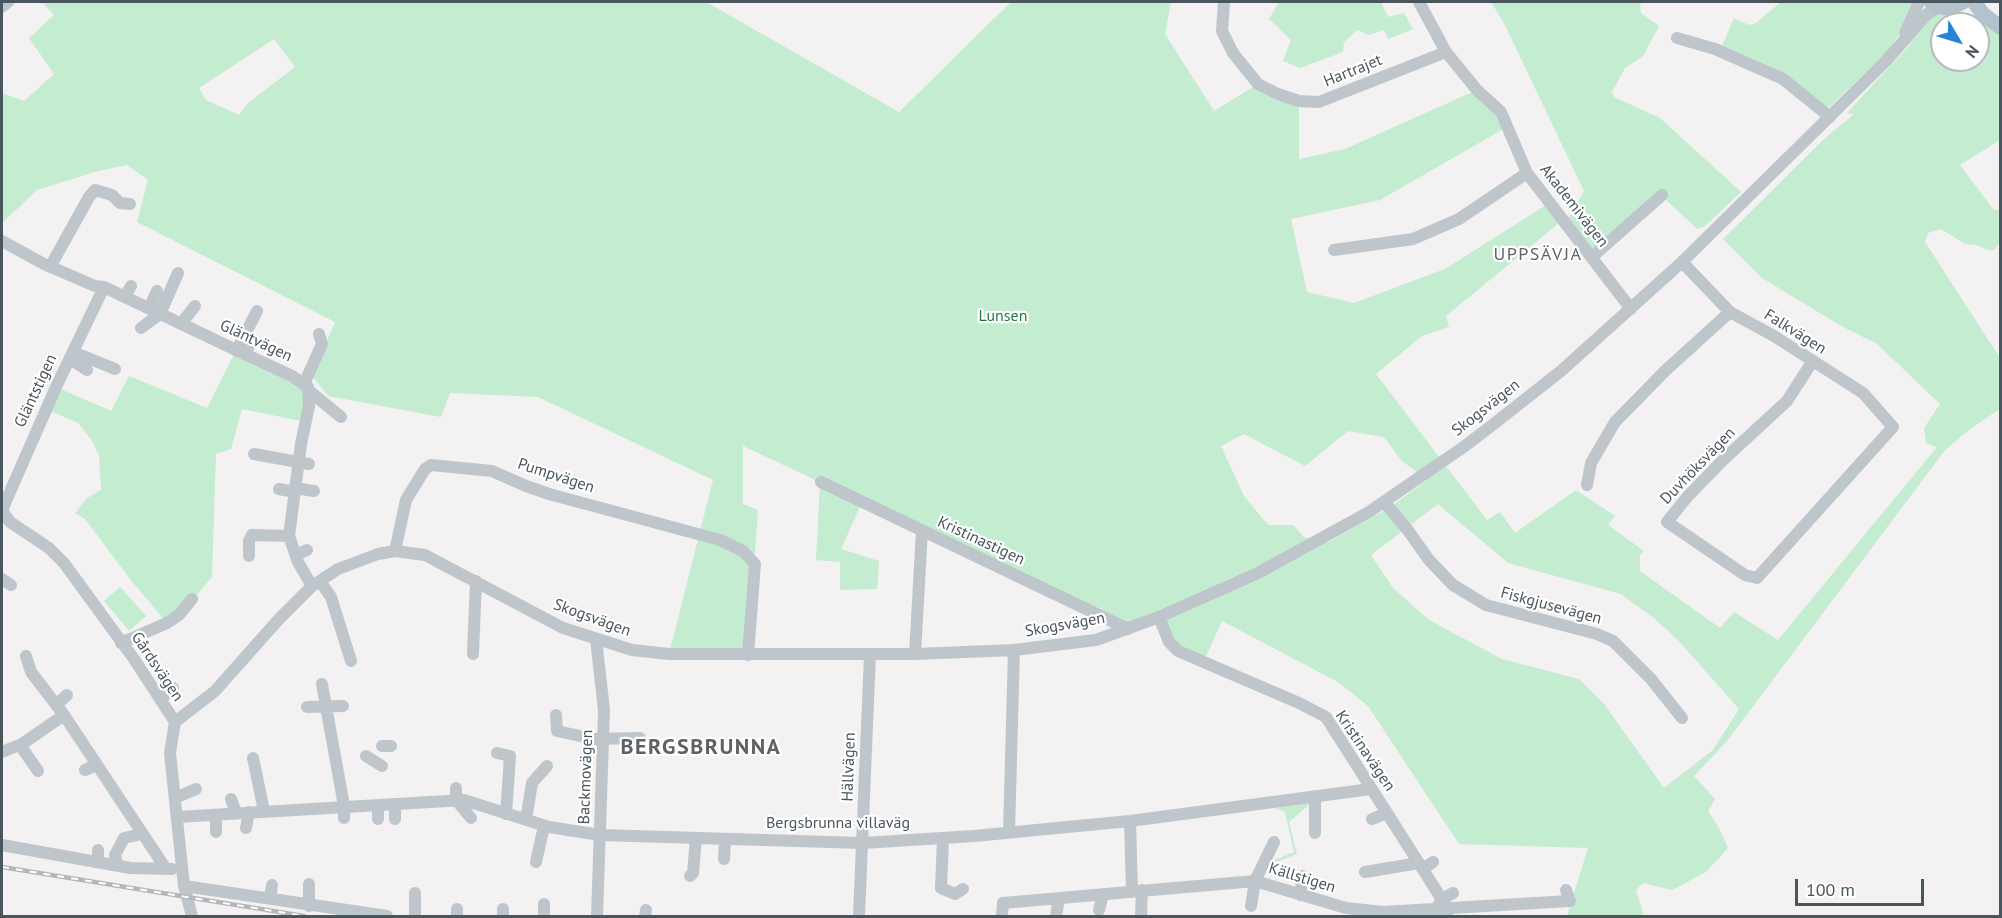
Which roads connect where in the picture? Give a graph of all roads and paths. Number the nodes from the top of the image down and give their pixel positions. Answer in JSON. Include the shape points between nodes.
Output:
{"nodes":[{"id":1,"x":8,"y":2,"type":"edge"},
{"id":2,"x":1224,"y":2,"type":"edge"},
{"id":3,"x":1419,"y":2,"type":"edge"},
{"id":4,"x":1919,"y":2,"type":"edge"},
{"id":5,"x":1947,"y":4,"type":"edge"},
{"id":6,"x":2,"y":7,"type":"edge"},
{"id":7,"x":1978,"y":8,"type":"edge"},
{"id":8,"x":2001,"y":27,"type":"edge"},
{"id":9,"x":1677,"y":38,"type":"dead end"},
{"id":10,"x":1446,"y":52,"type":"junction"},
{"id":11,"x":1886,"y":61,"type":"junction"},
{"id":12,"x":1830,"y":117,"type":"junction"},
{"id":13,"x":1527,"y":173,"type":"junction"},
{"id":14,"x":1662,"y":195,"type":"dead end"},
{"id":15,"x":130,"y":204,"type":"dead end"},
{"id":16,"x":2,"y":241,"type":"edge"},
{"id":17,"x":1334,"y":250,"type":"dead end"},
{"id":18,"x":1592,"y":257,"type":"junction"},
{"id":19,"x":1682,"y":262,"type":"junction"},
{"id":20,"x":50,"y":267,"type":"junction"},
{"id":21,"x":178,"y":273,"type":"dead end"},
{"id":22,"x":104,"y":287,"type":"junction"},
{"id":23,"x":157,"y":291,"type":"dead end"},
{"id":24,"x":195,"y":306,"type":"dead end"},
{"id":25,"x":1631,"y":309,"type":"junction"},
{"id":26,"x":154,"y":311,"type":"junction"},
{"id":27,"x":257,"y":311,"type":"dead end"},
{"id":28,"x":1730,"y":312,"type":"junction"},
{"id":29,"x":141,"y":328,"type":"dead end"},
{"id":30,"x":186,"y":329,"type":"junction"},
{"id":31,"x":319,"y":334,"type":"dead end"},
{"id":32,"x":251,"y":341,"type":"dead end"},
{"id":33,"x":237,"y":347,"type":"junction"},
{"id":34,"x":71,"y":355,"type":"junction"},
{"id":35,"x":1812,"y":362,"type":"junction"},
{"id":36,"x":115,"y":369,"type":"dead end"},
{"id":37,"x":87,"y":370,"type":"dead end"},
{"id":38,"x":306,"y":387,"type":"junction"},
{"id":39,"x":341,"y":417,"type":"dead end"},
{"id":40,"x":1893,"y":427,"type":"joint"},
{"id":41,"x":254,"y":454,"type":"dead end"},
{"id":42,"x":304,"y":463,"type":"junction"},
{"id":43,"x":820,"y":482,"type":"dead end"},
{"id":44,"x":1587,"y":485,"type":"dead end"},
{"id":45,"x":279,"y":489,"type":"dead end"},
{"id":46,"x":295,"y":490,"type":"junction"},
{"id":47,"x":314,"y":491,"type":"dead end"},
{"id":48,"x":1384,"y":502,"type":"junction"},
{"id":49,"x":2,"y":510,"type":"edge"},
{"id":50,"x":922,"y":531,"type":"junction"},
{"id":51,"x":289,"y":536,"type":"junction"},
{"id":52,"x":395,"y":551,"type":"junction"},
{"id":53,"x":246,"y":554,"type":"dead end"},
{"id":54,"x":476,"y":581,"type":"junction"},
{"id":55,"x":316,"y":583,"type":"junction"},
{"id":56,"x":192,"y":599,"type":"dead end"},
{"id":57,"x":1159,"y":617,"type":"junction"},
{"id":58,"x":1128,"y":629,"type":"junction"},
{"id":59,"x":596,"y":639,"type":"junction"},
{"id":60,"x":121,"y":643,"type":"junction"},
{"id":61,"x":1014,"y":650,"type":"junction"},
{"id":62,"x":472,"y":654,"type":"dead end"},
{"id":63,"x":915,"y":654,"type":"junction"},
{"id":64,"x":748,"y":655,"type":"junction"},
{"id":65,"x":870,"y":655,"type":"junction"},
{"id":66,"x":26,"y":656,"type":"dead end"},
{"id":67,"x":351,"y":662,"type":"dead end"},
{"id":68,"x":322,"y":684,"type":"dead end"},
{"id":69,"x":173,"y":688,"type":"dead end"},
{"id":70,"x":68,"y":695,"type":"dead end"},
{"id":71,"x":161,"y":699,"type":"junction"},
{"id":72,"x":56,"y":705,"type":"junction"},
{"id":73,"x":325,"y":706,"type":"junction"},
{"id":74,"x":343,"y":706,"type":"dead end"},
{"id":75,"x":307,"y":707,"type":"dead end"},
{"id":76,"x":64,"y":715,"type":"junction"},
{"id":77,"x":556,"y":715,"type":"dead end"},
{"id":78,"x":1682,"y":718,"type":"dead end"},
{"id":79,"x":175,"y":722,"type":"junction"},
{"id":80,"x":640,"y":738,"type":"dead end"},
{"id":81,"x":603,"y":739,"type":"junction"},
{"id":82,"x":20,"y":745,"type":"junction"},
{"id":83,"x":2,"y":752,"type":"edge"},
{"id":84,"x":497,"y":753,"type":"dead end"},
{"id":85,"x":253,"y":758,"type":"dead end"},
{"id":86,"x":547,"y":766,"type":"dead end"},
{"id":87,"x":38,"y":771,"type":"dead end"},
{"id":88,"x":195,"y":789,"type":"dead end"},
{"id":89,"x":1371,"y":789,"type":"junction"},
{"id":90,"x":456,"y":794,"type":"junction"},
{"id":91,"x":1315,"y":796,"type":"junction"},
{"id":92,"x":175,"y":798,"type":"junction"},
{"id":93,"x":231,"y":799,"type":"dead end"},
{"id":94,"x":395,"y":804,"type":"junction"},
{"id":95,"x":343,"y":805,"type":"junction"},
{"id":96,"x":378,"y":805,"type":"junction"},
{"id":97,"x":264,"y":812,"type":"junction"},
{"id":98,"x":242,"y":813,"type":"junction"},
{"id":99,"x":1387,"y":813,"type":"junction"},
{"id":100,"x":506,"y":814,"type":"junction"},
{"id":101,"x":216,"y":815,"type":"junction"},
{"id":102,"x":177,"y":817,"type":"junction"},
{"id":103,"x":378,"y":819,"type":"dead end"},
{"id":104,"x":395,"y":819,"type":"dead end"},
{"id":105,"x":471,"y":819,"type":"dead end"},
{"id":106,"x":1372,"y":819,"type":"dead end"},
{"id":107,"x":526,"y":820,"type":"junction"},
{"id":108,"x":1130,"y":821,"type":"junction"},
{"id":109,"x":544,"y":826,"type":"junction"},
{"id":110,"x":246,"y":828,"type":"dead end"},
{"id":111,"x":216,"y":832,"type":"dead end"},
{"id":112,"x":1008,"y":832,"type":"junction"},
{"id":113,"x":1315,"y":833,"type":"dead end"},
{"id":114,"x":142,"y":834,"type":"junction"},
{"id":115,"x":600,"y":835,"type":"junction"},
{"id":116,"x":943,"y":838,"type":"junction"},
{"id":117,"x":725,"y":839,"type":"junction"},
{"id":118,"x":688,"y":841,"type":"junction"},
{"id":119,"x":1274,"y":842,"type":"dead end"},
{"id":120,"x":13,"y":843,"type":"edge"},
{"id":121,"x":864,"y":843,"type":"junction"},
{"id":122,"x":724,"y":859,"type":"dead end"},
{"id":123,"x":536,"y":862,"type":"dead end"},
{"id":124,"x":1425,"y":865,"type":"junction"},
{"id":125,"x":118,"y":866,"type":"junction"},
{"id":126,"x":166,"y":869,"type":"junction"},
{"id":127,"x":182,"y":870,"type":"junction"},
{"id":128,"x":1365,"y":872,"type":"dead end"},
{"id":129,"x":690,"y":876,"type":"dead end"},
{"id":130,"x":1303,"y":876,"type":"dead end"},
{"id":131,"x":1255,"y":881,"type":"junction"},
{"id":132,"x":309,"y":884,"type":"dead end"},
{"id":133,"x":272,"y":885,"type":"dead end"},
{"id":134,"x":183,"y":886,"type":"junction"},
{"id":135,"x":963,"y":889,"type":"dead end"},
{"id":136,"x":1137,"y":891,"type":"junction"},
{"id":137,"x":415,"y":893,"type":"dead end"},
{"id":138,"x":1568,"y":895,"type":"dead end"},
{"id":139,"x":1304,"y":896,"type":"junction"},
{"id":140,"x":1059,"y":898,"type":"junction"},
{"id":141,"x":270,"y":899,"type":"junction"},
{"id":142,"x":309,"y":906,"type":"junction"},
{"id":143,"x":1251,"y":906,"type":"dead end"},
{"id":144,"x":1445,"y":906,"type":"edge"},
{"id":145,"x":1485,"y":907,"type":"edge"},
{"id":146,"x":594,"y":911,"type":"edge"},
{"id":147,"x":1305,"y":911,"type":"dead end"},
{"id":148,"x":1339,"y":911,"type":"edge"},
{"id":149,"x":1401,"y":911,"type":"edge"},
{"id":150,"x":1382,"y":914,"type":"edge"},
{"id":151,"x":192,"y":916,"type":"edge"},
{"id":152,"x":387,"y":916,"type":"edge"},
{"id":153,"x":414,"y":916,"type":"edge"},
{"id":154,"x":859,"y":916,"type":"edge"},
{"id":155,"x":1002,"y":916,"type":"edge"},
{"id":156,"x":1056,"y":916,"type":"edge"},
{"id":157,"x":1142,"y":916,"type":"edge"}],
"edges":[{"from":1,"to":6,"type":"street"},
{"from":2,"to":10,"type":"street","name":"Hartrajet","via":[[1222,31],[1233,53],[1258,84],[1299,101],[1319,102]]},
{"from":3,"to":10,"type":"street","name":"Akademivägen"},
{"from":4,"to":11,"type":"street","name":"Skogsvägen","via":[[1907,30]]},
{"from":5,"to":7,"type":"main road"},
{"from":5,"to":11,"type":"street","name":"Skogsvägen","via":[[1927,14]]},
{"from":7,"to":8,"type":"main road"},
{"from":9,"to":12,"type":"street","via":[[1726,53],[1783,79]]},
{"from":10,"to":13,"type":"street","name":"Akademivägen","via":[[1501,112]]},
{"from":11,"to":12,"type":"street","name":"Skogsvägen"},
{"from":12,"to":19,"type":"street","name":"Skogsvägen"},
{"from":13,"to":17,"type":"street","via":[[1458,219],[1413,239]]},
{"from":13,"to":18,"type":"street","name":"Akademivägen"},
{"from":14,"to":18,"type":"street"},
{"from":15,"to":20,"type":"street","via":[[96,190],[57,247]]},
{"from":16,"to":20,"type":"street","name":"Gläntvägen"},
{"from":18,"to":25,"type":"street","name":"Akademivägen"},
{"from":19,"to":25,"type":"street","name":"Skogsvägen"},
{"from":19,"to":28,"type":"street","name":"Falkvägen"},
{"from":20,"to":22,"type":"street","name":"Gläntvägen"},
{"from":21,"to":26,"type":"street"},
{"from":22,"to":26,"type":"street","name":"Gläntvägen","via":[[128,292]]},
{"from":22,"to":34,"type":"street","name":"Gläntstigen"},
{"from":23,"to":26,"type":"street"},
{"from":24,"to":30,"type":"street"},
{"from":25,"to":48,"type":"street","name":"Skogsvägen","via":[[1561,372]]},
{"from":26,"to":29,"type":"street"},
{"from":26,"to":30,"type":"street","name":"Gläntvägen"},
{"from":27,"to":33,"type":"street"},
{"from":28,"to":35,"type":"street","name":"Falkvägen"},
{"from":28,"to":44,"type":"street","via":[[1615,422],[1592,463]]},
{"from":30,"to":33,"type":"street","name":"Gläntvägen"},
{"from":31,"to":38,"type":"street","via":[[322,344]]},
{"from":32,"to":33,"type":"street"},
{"from":33,"to":38,"type":"street","name":"Gläntvägen","via":[[295,373]]},
{"from":34,"to":36,"type":"street"},
{"from":34,"to":37,"type":"street"},
{"from":34,"to":49,"type":"street","name":"Gläntstigen","via":[[44,404]]},
{"from":35,"to":40,"type":"street","name":"Falkvägen","via":[[1863,393]]},
{"from":35,"to":40,"type":"street","name":"Duvhöksvägen","via":[[1787,401],[1723,460],[1667,522],[1745,575],[1757,578]]},
{"from":38,"to":39,"type":"street","name":"Gläntvägen"},
{"from":38,"to":42,"type":"street","via":[[309,406],[297,449]]},
{"from":41,"to":42,"type":"street"},
{"from":42,"to":46,"type":"street"},
{"from":43,"to":50,"type":"street","name":"Kristinastigen"},
{"from":45,"to":46,"type":"street"},
{"from":46,"to":47,"type":"street"},
{"from":46,"to":51,"type":"street"},
{"from":48,"to":57,"type":"street","name":"Skogsvägen","via":[[1257,573]]},
{"from":48,"to":78,"type":"street","name":"Fiskgjusevägen","via":[[1453,585],[1486,605],[1613,641]]},
{"from":49,"to":60,"type":"street","name":"Gårdsvägen","via":[[10,522],[64,563]]},
{"from":50,"to":58,"type":"street","name":"Kristinastigen"},
{"from":50,"to":63,"type":"street"},
{"from":51,"to":53,"type":"street","via":[[255,534],[246,538],[249,556]]},
{"from":51,"to":55,"type":"street"},
{"from":52,"to":54,"type":"street","name":"Skogsvägen","via":[[425,555]]},
{"from":52,"to":55,"type":"street","name":"Skogsvägen","via":[[338,569]]},
{"from":52,"to":64,"type":"street","name":"Pumpvägen","via":[[406,500],[424,469],[431,465],[492,471],[549,494],[720,540],[743,551],[755,564]]},
{"from":54,"to":59,"type":"street","name":"Skogsvägen","via":[[563,628]]},
{"from":54,"to":62,"type":"street"},
{"from":55,"to":67,"type":"street","via":[[331,597]]},
{"from":55,"to":79,"type":"street","name":"Skogsvägen","via":[[215,691]]},
{"from":56,"to":60,"type":"street","via":[[167,623]]},
{"from":57,"to":58,"type":"street","name":"Skogsvägen"},
{"from":57,"to":89,"type":"street","name":"Kristinavägen","via":[[1169,642],[1178,651],[1326,717]]},
{"from":58,"to":61,"type":"street","name":"Skogsvägen","via":[[1096,640]]},
{"from":59,"to":64,"type":"street","name":"Skogsvägen","via":[[632,650],[669,654]]},
{"from":59,"to":81,"type":"street","name":"Backmovägen","via":[[604,710]]},
{"from":60,"to":71,"type":"street","name":"Gårdsvägen"},
{"from":61,"to":63,"type":"street","name":"Skogsvägen"},
{"from":61,"to":112,"type":"street"},
{"from":63,"to":65,"type":"street","name":"Skogsvägen"},
{"from":64,"to":65,"type":"street","name":"Skogsvägen"},
{"from":65,"to":121,"type":"street","name":"Hällvägen"},
{"from":66,"to":72,"type":"street","via":[[31,672]]},
{"from":68,"to":73,"type":"street"},
{"from":69,"to":71,"type":"street"},
{"from":70,"to":72,"type":"street"},
{"from":71,"to":79,"type":"street","name":"Gårdsvägen"},
{"from":72,"to":76,"type":"street"},
{"from":73,"to":74,"type":"street"},
{"from":73,"to":75,"type":"street"},
{"from":73,"to":95,"type":"street"},
{"from":76,"to":82,"type":"street"},
{"from":76,"to":114,"type":"street","via":[[90,767]]},
{"from":77,"to":81,"type":"street","via":[[557,731]]},
{"from":79,"to":92,"type":"street","name":"Gårdsvägen","via":[[170,753]]},
{"from":80,"to":81,"type":"street"},
{"from":81,"to":115,"type":"street","name":"Backmovägen"},
{"from":82,"to":83,"type":"street"},
{"from":82,"to":87,"type":"street"},
{"from":84,"to":100,"type":"street","via":[[510,756]]},
{"from":85,"to":97,"type":"street"},
{"from":86,"to":107,"type":"street","via":[[532,783]]},
{"from":88,"to":92,"type":"street"},
{"from":89,"to":91,"type":"street","name":"Bergsbrunna villaväg"},
{"from":89,"to":99,"type":"street","name":"Kristinavägen"},
{"from":90,"to":94,"type":"street","name":"Bergsbrunna villaväg"},
{"from":90,"to":100,"type":"street","name":"Bergsbrunna villaväg","via":[[490,813]]},
{"from":90,"to":105,"type":"street"},
{"from":91,"to":108,"type":"street","name":"Bergsbrunna villaväg"},
{"from":91,"to":113,"type":"street"},
{"from":92,"to":102,"type":"street","name":"Gårdsvägen"},
{"from":93,"to":98,"type":"street"},
{"from":94,"to":96,"type":"street","name":"Bergsbrunna villaväg"},
{"from":94,"to":104,"type":"street"},
{"from":95,"to":96,"type":"street","name":"Bergsbrunna villaväg"},
{"from":95,"to":97,"type":"street","name":"Bergsbrunna villaväg","via":[[285,815]]},
{"from":96,"to":103,"type":"street"},
{"from":97,"to":98,"type":"street","name":"Bergsbrunna villaväg"},
{"from":98,"to":101,"type":"street","name":"Bergsbrunna villaväg"},
{"from":98,"to":110,"type":"street"},
{"from":99,"to":106,"type":"street"},
{"from":99,"to":124,"type":"street","name":"Kristinavägen"},
{"from":100,"to":107,"type":"street","name":"Bergsbrunna villaväg"},
{"from":101,"to":102,"type":"street","name":"Bergsbrunna villaväg"},
{"from":101,"to":111,"type":"street"},
{"from":102,"to":127,"type":"street","name":"Gårdsvägen"},
{"from":107,"to":109,"type":"street","name":"Bergsbrunna villaväg"},
{"from":108,"to":112,"type":"street","name":"Bergsbrunna villaväg"},
{"from":108,"to":136,"type":"street"},
{"from":109,"to":115,"type":"street","name":"Bergsbrunna villaväg","via":[[586,828]]},
{"from":109,"to":123,"type":"street"},
{"from":112,"to":116,"type":"street","name":"Bergsbrunna villaväg"},
{"from":114,"to":125,"type":"street","via":[[124,838],[115,855]]},
{"from":114,"to":126,"type":"street"},
{"from":115,"to":118,"type":"street","name":"Bergsbrunna villaväg","via":[[637,832]]},
{"from":115,"to":146,"type":"street","name":"Backmovägen"},
{"from":116,"to":121,"type":"street","name":"Bergsbrunna villaväg"},
{"from":116,"to":135,"type":"street","via":[[941,888],[955,894]]},
{"from":117,"to":118,"type":"street","name":"Bergsbrunna villaväg"},
{"from":117,"to":121,"type":"street","name":"Bergsbrunna villaväg"},
{"from":117,"to":122,"type":"street"},
{"from":118,"to":129,"type":"street","via":[[693,873]]},
{"from":119,"to":131,"type":"street"},
{"from":120,"to":125,"type":"street","via":[[98,856]]},
{"from":121,"to":154,"type":"street","name":"Hällvägen"},
{"from":124,"to":128,"type":"street"},
{"from":124,"to":144,"type":"street","name":"Kristinavägen"},
{"from":125,"to":126,"type":"street"},
{"from":126,"to":127,"type":"street"},
{"from":127,"to":134,"type":"street","name":"Gårdsvägen"},
{"from":130,"to":139,"type":"street"},
{"from":131,"to":136,"type":"street","name":"Källstigen","via":[[1193,883]]},
{"from":131,"to":139,"type":"street","name":"Källstigen"},
{"from":131,"to":143,"type":"street"},
{"from":132,"to":142,"type":"street"},
{"from":133,"to":141,"type":"street"},
{"from":134,"to":141,"type":"street"},
{"from":134,"to":151,"type":"street","name":"Gårdsvägen"},
{"from":136,"to":140,"type":"street","name":"Källstigen","via":[[1095,901],[1073,892]]},
{"from":136,"to":157,"type":"street"},
{"from":137,"to":153,"type":"street"},
{"from":138,"to":145,"type":"street","name":"Källstigen","via":[[1546,904]]},
{"from":139,"to":147,"type":"street"},
{"from":139,"to":148,"type":"street","name":"Källstigen"},
{"from":140,"to":155,"type":"street","name":"Källstigen","via":[[1003,903]]},
{"from":140,"to":156,"type":"street"},
{"from":141,"to":142,"type":"street"},
{"from":142,"to":152,"type":"street","via":[[352,907]]},
{"from":144,"to":145,"type":"street","name":"Källstigen"},
{"from":144,"to":149,"type":"street","name":"Källstigen"},
{"from":148,"to":150,"type":"street","name":"Källstigen","via":[[1366,906]]},
{"from":149,"to":150,"type":"street","name":"Källstigen"}]}
